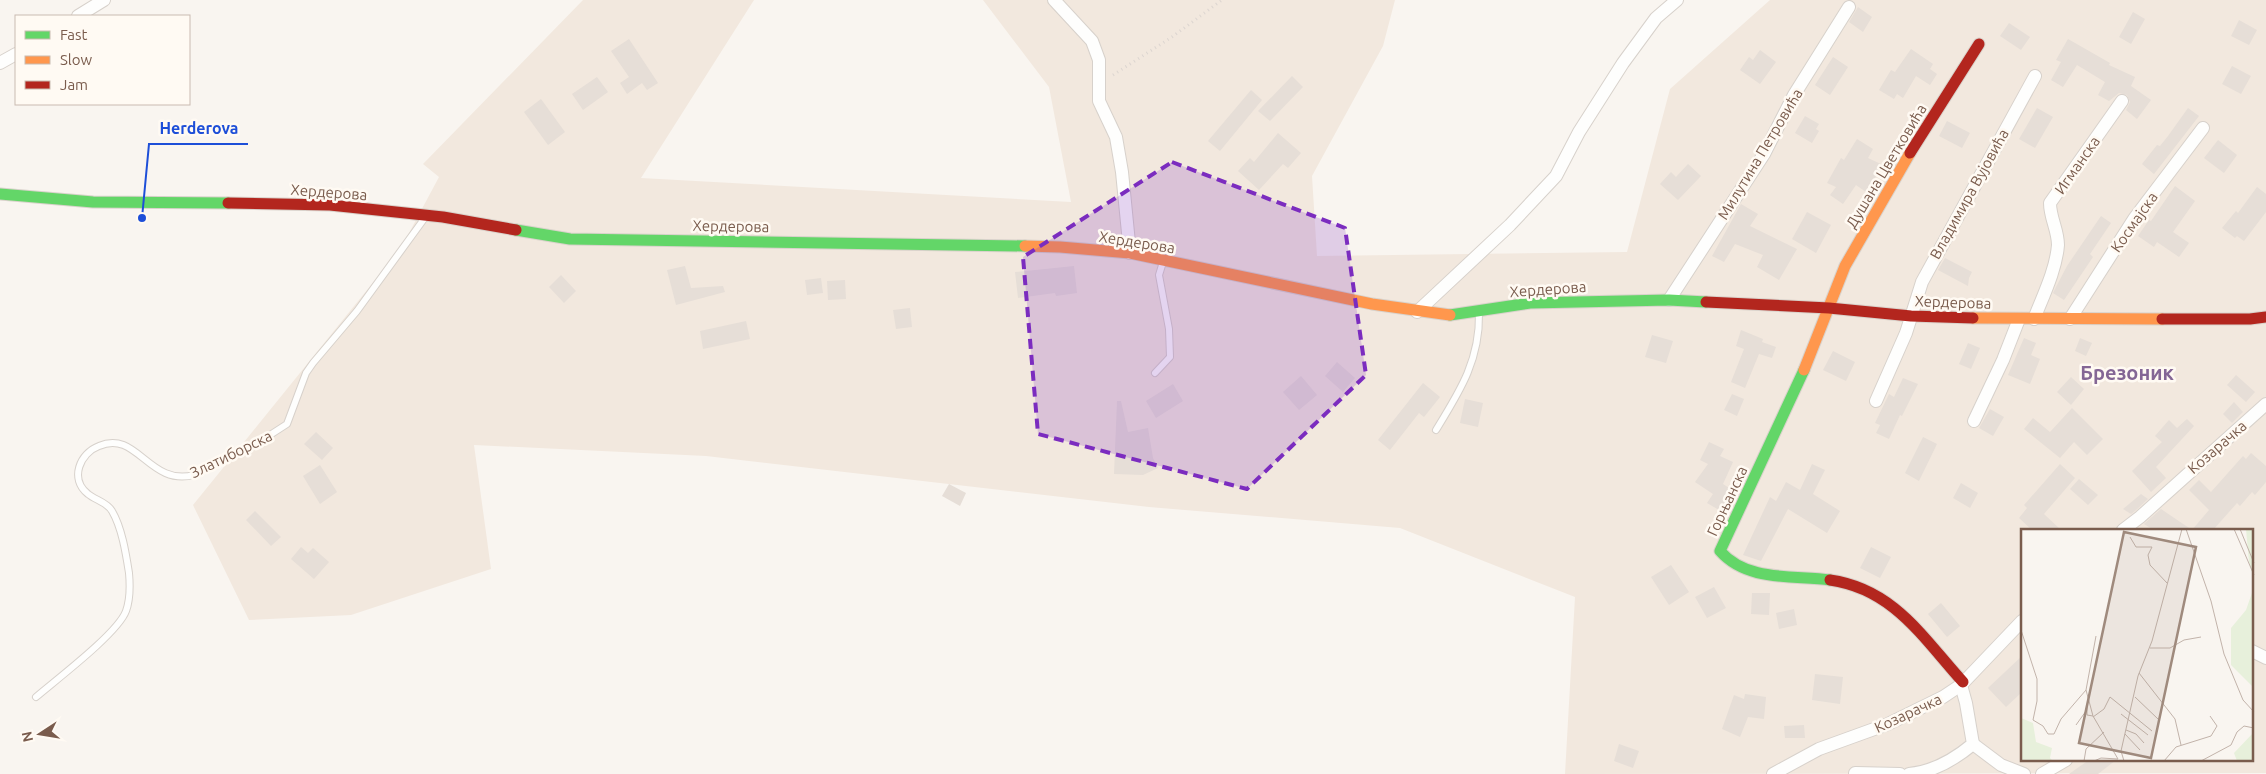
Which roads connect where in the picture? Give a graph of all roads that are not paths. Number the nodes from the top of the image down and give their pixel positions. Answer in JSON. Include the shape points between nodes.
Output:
{"nodes":[{"id":1,"x":104,"y":0,"type":"edge"},
{"id":2,"x":1054,"y":0,"type":"edge"},
{"id":3,"x":1676,"y":0,"type":"edge"},
{"id":4,"x":1849,"y":8,"type":"dead end"},
{"id":5,"x":80,"y":15,"type":"edge"},
{"id":6,"x":1979,"y":44,"type":"dead end"},
{"id":7,"x":15,"y":55,"type":"edge"},
{"id":8,"x":0,"y":63,"type":"edge"},
{"id":9,"x":2035,"y":76,"type":"dead end"},
{"id":10,"x":2122,"y":101,"type":"dead end"},
{"id":11,"x":2203,"y":128,"type":"dead end"},
{"id":12,"x":0,"y":194,"type":"edge"},
{"id":13,"x":426,"y":216,"type":"junction"},
{"id":14,"x":1130,"y":253,"type":"junction"},
{"id":15,"x":1163,"y":260,"type":"junction"},
{"id":16,"x":1669,"y":300,"type":"junction"},
{"id":17,"x":1828,"y":308,"type":"junction"},
{"id":18,"x":1479,"y":311,"type":"junction"},
{"id":19,"x":1417,"y":312,"type":"junction"},
{"id":20,"x":1911,"y":316,"type":"junction"},
{"id":21,"x":2266,"y":317,"type":"edge"},
{"id":22,"x":2019,"y":319,"type":"junction"},
{"id":23,"x":2034,"y":319,"type":"junction"},
{"id":24,"x":2070,"y":319,"type":"junction"},
{"id":25,"x":1155,"y":373,"type":"dead end"},
{"id":26,"x":1876,"y":401,"type":"dead end"},
{"id":27,"x":2266,"y":404,"type":"edge"},
{"id":28,"x":1974,"y":421,"type":"dead end"},
{"id":29,"x":1436,"y":430,"type":"dead end"},
{"id":30,"x":2124,"y":529,"type":"edge"},
{"id":31,"x":2021,"y":622,"type":"edge"},
{"id":32,"x":2254,"y":651,"type":"edge"},
{"id":33,"x":2266,"y":658,"type":"edge"},
{"id":34,"x":1962,"y":684,"type":"junction"},
{"id":35,"x":36,"y":697,"type":"dead end"},
{"id":36,"x":1973,"y":744,"type":"junction"},
{"id":37,"x":2063,"y":762,"type":"edge"},
{"id":38,"x":1855,"y":773,"type":"edge"},
{"id":39,"x":1925,"y":773,"type":"edge"},
{"id":40,"x":1773,"y":774,"type":"edge"},
{"id":41,"x":1900,"y":774,"type":"edge"},
{"id":42,"x":1909,"y":774,"type":"edge"},
{"id":43,"x":2024,"y":774,"type":"edge"},
{"id":44,"x":2042,"y":774,"type":"edge"}],
"edges":[{"from":1,"to":5,"type":"street"},
{"from":2,"to":14,"type":"street","via":[[1092,41],[1099,60],[1098,101],[1116,137]]},
{"from":3,"to":19,"type":"street","via":[[1656,18],[1623,62],[1556,176],[1510,225]]},
{"from":4,"to":16,"type":"street","name":"Милутина Петровића","via":[[1794,95],[1764,154]]},
{"from":6,"to":17,"type":"street","name":"Душана Цветковића","via":[[1879,205],[1842,272]]},
{"from":7,"to":8,"type":"street"},
{"from":9,"to":20,"type":"street","name":"Владимира Вујовића","via":[[1922,282]]},
{"from":10,"to":23,"type":"street","name":"Игманска","via":[[2050,203],[2058,245]]},
{"from":11,"to":24,"type":"street","name":"Космајска","via":[[2134,219]]},
{"from":12,"to":13,"type":"street","name":"Хердерова","via":[[93,202],[330,205]]},
{"from":13,"to":14,"type":"street","name":"Хердерова","via":[[570,239],[1060,247]]},
{"from":13,"to":35,"type":"lane","name":"Златиборска","via":[[357,311],[306,373],[291,417],[280,430],[186,477],[166,475],[125,445],[114,442],[100,445],[80,460],[79,480],[86,493],[111,508],[116,518],[129,574],[129,598],[126,611],[104,638]]},
{"from":14,"to":15,"type":"street","name":"Хердерова"},
{"from":15,"to":19,"type":"street","name":"Хердерова"},
{"from":15,"to":25,"type":"lane","via":[[1159,275],[1169,329],[1170,357]]},
{"from":16,"to":17,"type":"street","name":"Хердерова"},
{"from":16,"to":18,"type":"street","name":"Хердерова","via":[[1530,302]]},
{"from":17,"to":20,"type":"street","name":"Хердерова"},
{"from":17,"to":34,"type":"street","name":"Горњанска","via":[[1794,394],[1720,551],[1724,559],[1742,567],[1781,577],[1838,581],[1863,589],[1916,626]]},
{"from":18,"to":19,"type":"street","name":"Хердерова","via":[[1448,315]]},
{"from":18,"to":29,"type":"lane","via":[[1480,331],[1475,354],[1463,386]]},
{"from":20,"to":22,"type":"street","name":"Хердерова"},
{"from":20,"to":26,"type":"street","name":"Владимира Вујовића"},
{"from":21,"to":24,"type":"street","name":"Хердерова"},
{"from":22,"to":23,"type":"street","name":"Хердерова"},
{"from":22,"to":28,"type":"street"},
{"from":23,"to":24,"type":"street","name":"Хердерова"},
{"from":27,"to":30,"type":"street","name":"Козарачка"},
{"from":31,"to":34,"type":"street","name":"Козарачка"},
{"from":32,"to":33,"type":"street"},
{"from":34,"to":36,"type":"street"},
{"from":34,"to":40,"type":"street","name":"Козарачка","via":[[1924,708],[1819,749]]},
{"from":36,"to":39,"type":"street"},
{"from":36,"to":43,"type":"street","via":[[2001,765]]},
{"from":37,"to":44,"type":"street"},
{"from":38,"to":41,"type":"street"},
{"from":39,"to":42,"type":"street"}]}
